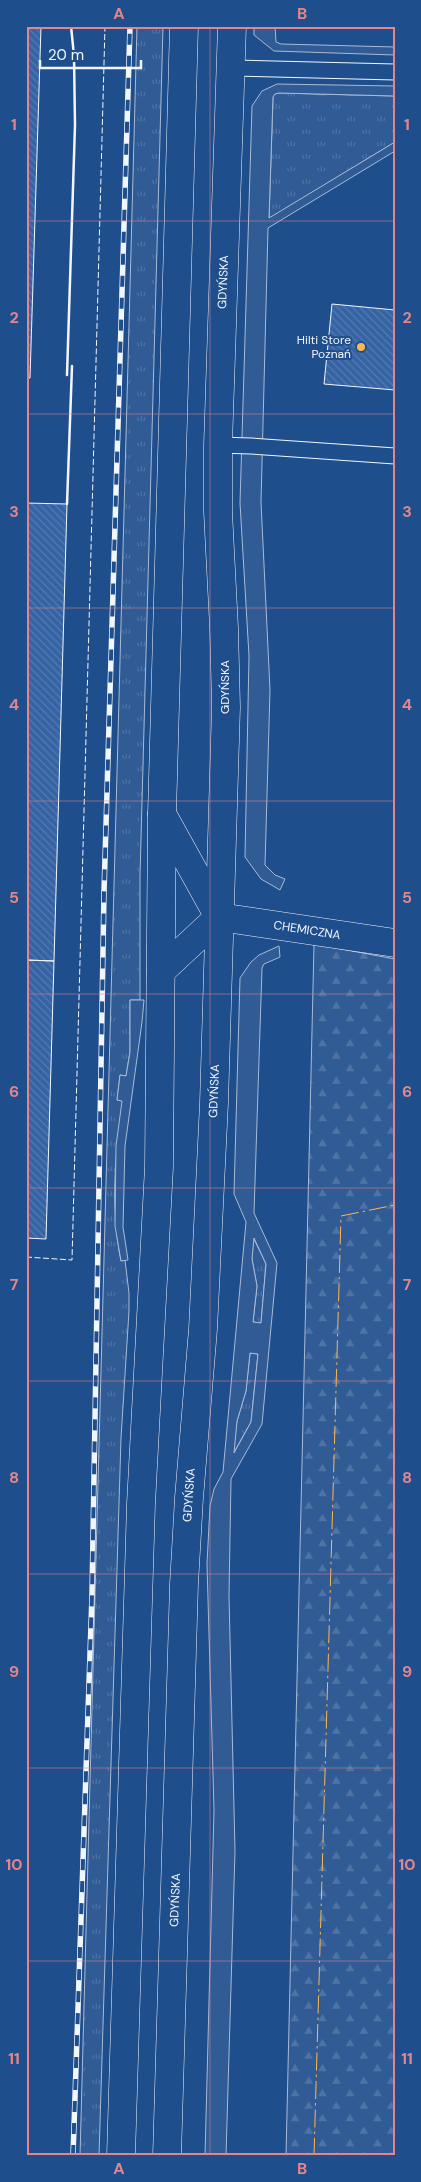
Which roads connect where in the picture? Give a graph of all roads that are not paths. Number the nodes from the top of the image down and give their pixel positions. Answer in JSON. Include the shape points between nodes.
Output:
{"nodes":[{"id":1,"x":184,"y":26,"type":"edge"},
{"id":2,"x":232,"y":26,"type":"edge"},
{"id":3,"x":231,"y":68,"type":"junction"},
{"id":4,"x":395,"y":72,"type":"edge"},
{"id":5,"x":218,"y":445,"type":"junction"},
{"id":6,"x":395,"y":456,"type":"edge"},
{"id":7,"x":162,"y":814,"type":"junction"},
{"id":8,"x":219,"y":917,"type":"junction"},
{"id":9,"x":395,"y":944,"type":"edge"},
{"id":10,"x":161,"y":971,"type":"junction"},
{"id":11,"x":121,"y":2156,"type":"edge"},
{"id":12,"x":167,"y":2156,"type":"edge"}],
"edges":[{"from":1,"to":7,"type":"main road"},
{"from":2,"to":3,"type":"main road","name":"GDYŃSKA"},
{"from":3,"to":4,"type":"lane"},
{"from":3,"to":5,"type":"main road","name":"GDYŃSKA"},
{"from":5,"to":6,"type":"lane"},
{"from":5,"to":8,"type":"main road","name":"GDYŃSKA","via":[[226,707]]},
{"from":7,"to":8,"type":"main road"},
{"from":7,"to":10,"type":"main road"},
{"from":8,"to":9,"type":"main road","name":"CHEMICZNA"},
{"from":8,"to":10,"type":"main road"},
{"from":8,"to":12,"type":"main road","name":"GDYŃSKA","via":[[203,1329],[184,1584]]},
{"from":10,"to":11,"type":"main road","via":[[159,1167],[141,1514]]}]}
